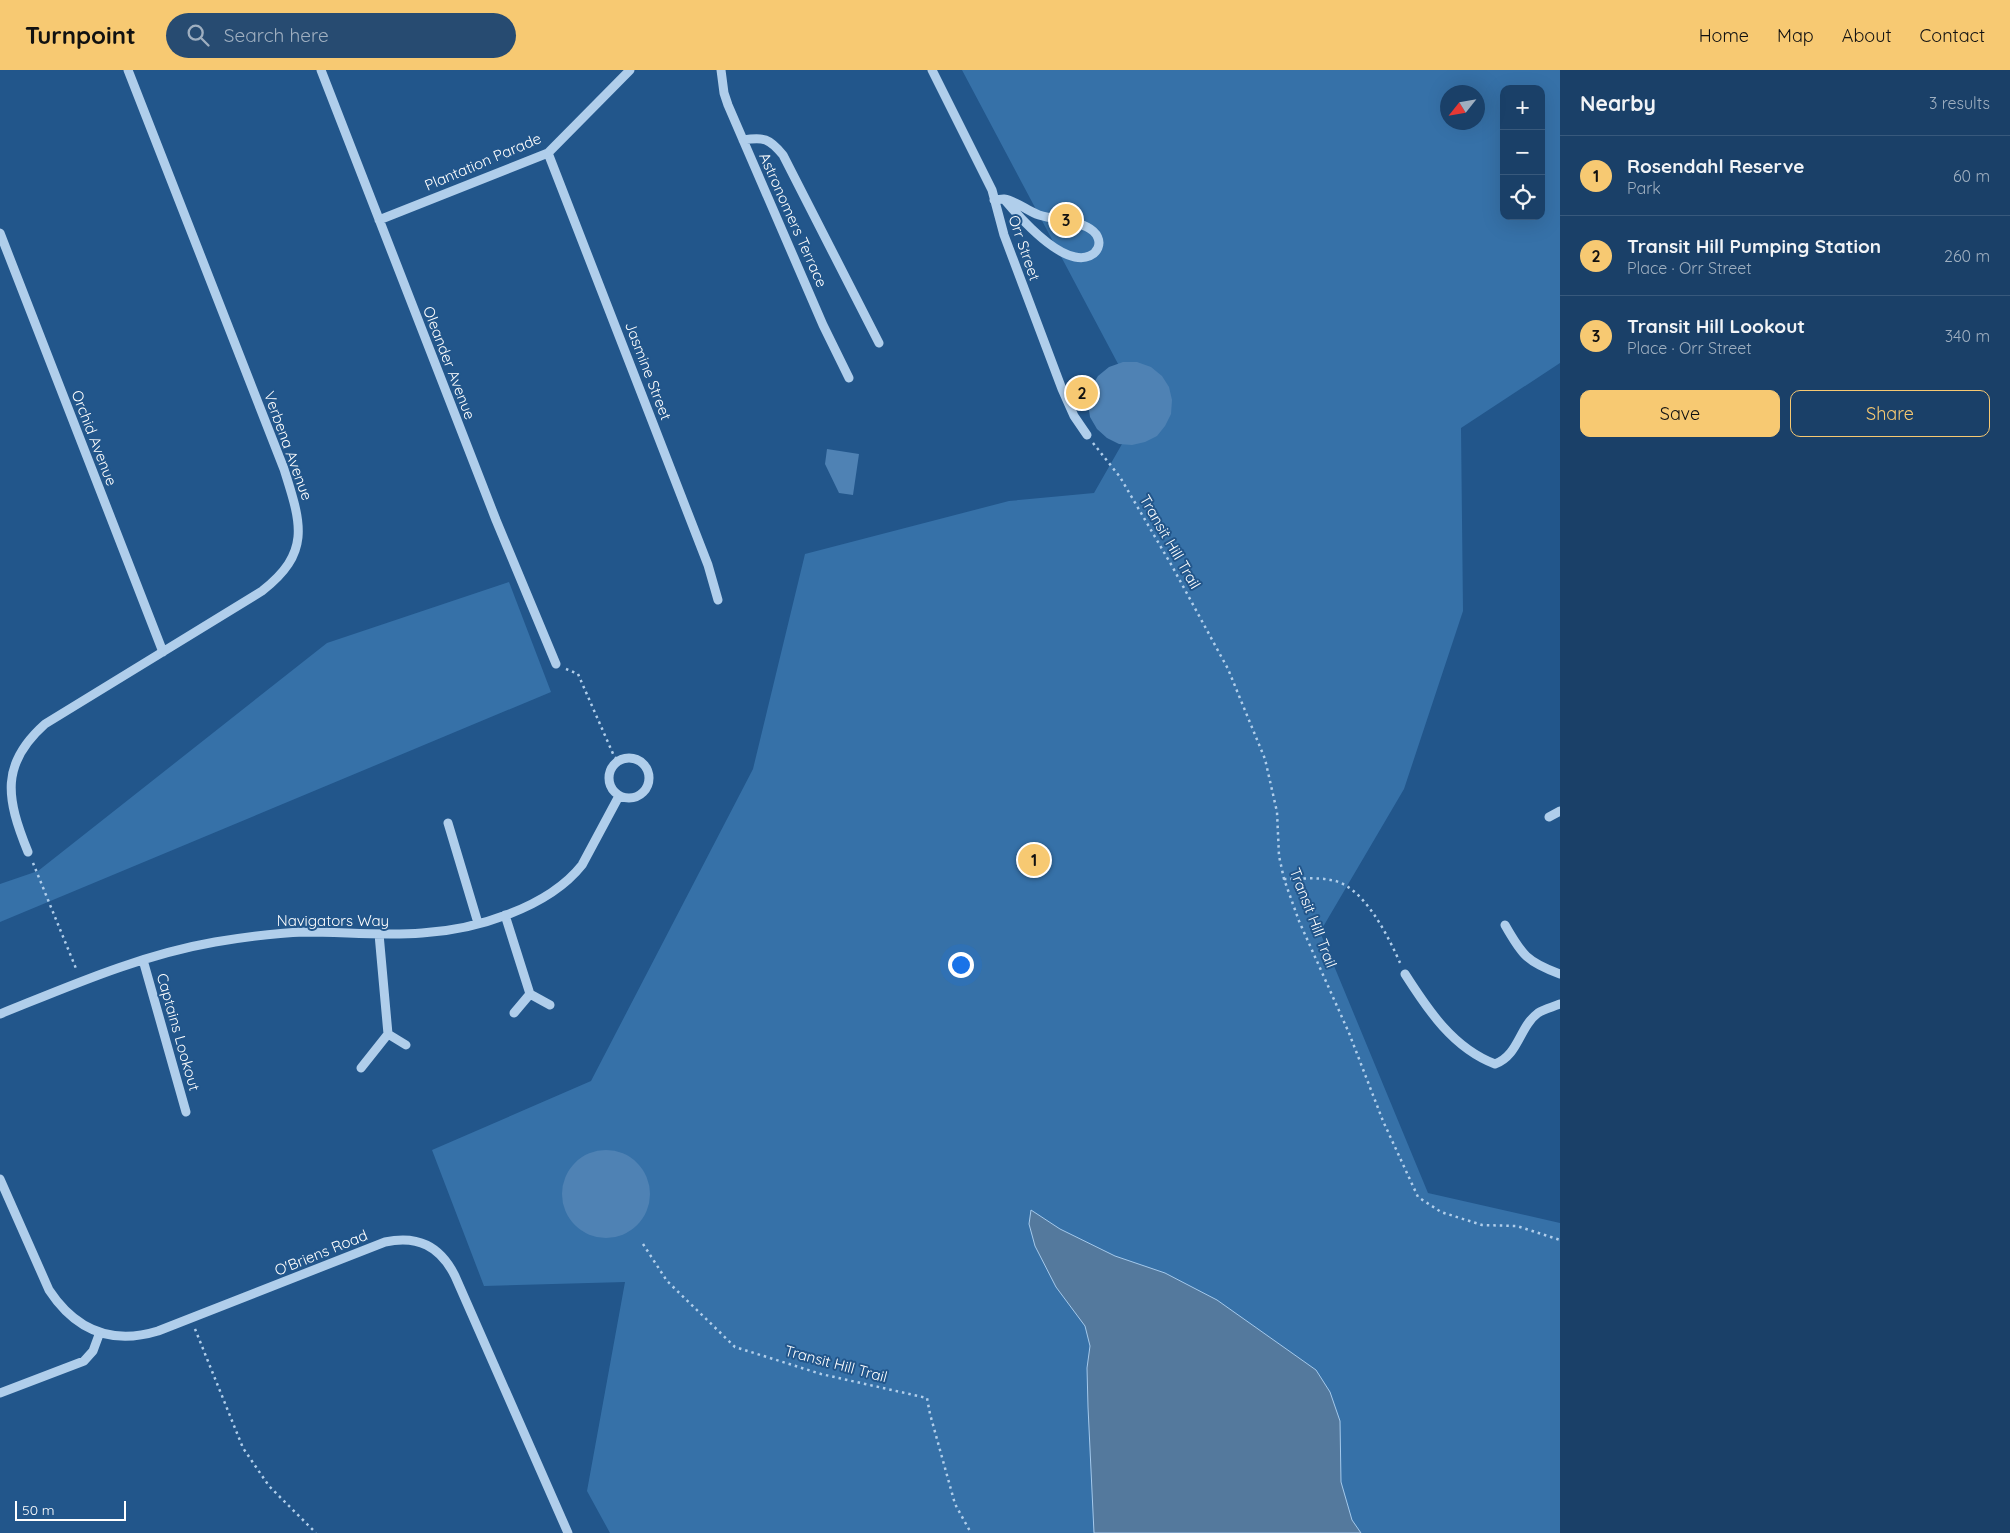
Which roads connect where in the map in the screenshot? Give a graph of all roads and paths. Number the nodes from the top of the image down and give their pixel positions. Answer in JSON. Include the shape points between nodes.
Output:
{"nodes":[{"id":1,"x":128,"y":70,"type":"edge"},
{"id":2,"x":321,"y":70,"type":"edge"},
{"id":3,"x":630,"y":70,"type":"edge"},
{"id":4,"x":721,"y":70,"type":"edge"},
{"id":5,"x":932,"y":70,"type":"edge"},
{"id":6,"x":743,"y":140,"type":"junction"},
{"id":7,"x":548,"y":153,"type":"junction"},
{"id":8,"x":1004,"y":199,"type":"junction"},
{"id":9,"x":994,"y":200,"type":"junction"},
{"id":10,"x":378,"y":220,"type":"junction"},
{"id":11,"x":0,"y":233,"type":"edge"},
{"id":12,"x":880,"y":343,"type":"dead end"},
{"id":13,"x":849,"y":378,"type":"dead end"},
{"id":14,"x":1087,"y":435,"type":"joint"},
{"id":15,"x":718,"y":600,"type":"dead end"},
{"id":16,"x":163,"y":652,"type":"junction"},
{"id":17,"x":556,"y":664,"type":"joint"},
{"id":18,"x":618,"y":760,"type":"junction"},
{"id":19,"x":3,"y":781,"type":"edge"},
{"id":20,"x":619,"y":796,"type":"junction"},
{"id":21,"x":1560,"y":811,"type":"edge"},
{"id":22,"x":1549,"y":817,"type":"dead end"},
{"id":23,"x":448,"y":823,"type":"dead end"},
{"id":24,"x":28,"y":852,"type":"joint"},
{"id":25,"x":1284,"y":879,"type":"junction"},
{"id":26,"x":505,"y":915,"type":"junction"},
{"id":27,"x":478,"y":923,"type":"junction"},
{"id":28,"x":1505,"y":925,"type":"dead end"},
{"id":29,"x":379,"y":934,"type":"junction"},
{"id":30,"x":143,"y":960,"type":"junction"},
{"id":31,"x":1405,"y":974,"type":"joint"},
{"id":32,"x":1560,"y":974,"type":"edge"},
{"id":33,"x":81,"y":982,"type":"junction"},
{"id":34,"x":530,"y":994,"type":"junction"},
{"id":35,"x":1560,"y":1004,"type":"edge"},
{"id":36,"x":550,"y":1005,"type":"dead end"},
{"id":37,"x":514,"y":1013,"type":"dead end"},
{"id":38,"x":0,"y":1014,"type":"edge"},
{"id":39,"x":388,"y":1034,"type":"junction"},
{"id":40,"x":406,"y":1045,"type":"dead end"},
{"id":41,"x":361,"y":1068,"type":"dead end"},
{"id":42,"x":186,"y":1112,"type":"dead end"},
{"id":43,"x":0,"y":1179,"type":"edge"},
{"id":44,"x":1560,"y":1240,"type":"edge"},
{"id":45,"x":643,"y":1244,"type":"dead end"},
{"id":46,"x":191,"y":1318,"type":"junction"},
{"id":47,"x":100,"y":1332,"type":"junction"},
{"id":48,"x":0,"y":1393,"type":"edge"},
{"id":49,"x":316,"y":1533,"type":"edge"},
{"id":50,"x":568,"y":1533,"type":"edge"},
{"id":51,"x":971,"y":1533,"type":"edge"}],
"edges":[{"from":1,"to":16,"type":"street","name":"Verbena Avenue","via":[[284,469],[299,526],[294,553],[276,580]]},
{"from":2,"to":10,"type":"street","name":"Oleander Avenue"},
{"from":3,"to":7,"type":"street","name":"Plantation Parade"},
{"from":4,"to":6,"type":"street","name":"Astronomers Terrace","via":[[724,93]]},
{"from":5,"to":9,"type":"street","name":"Orr Street","via":[[988,181]]},
{"from":6,"to":12,"type":"street","via":[[767,140],[783,155]]},
{"from":6,"to":13,"type":"street","name":"Astronomers Terrace"},
{"from":7,"to":10,"type":"street","name":"Plantation Parade"},
{"from":7,"to":15,"type":"street","name":"Jasmine Street","via":[[708,565]]},
{"from":8,"to":8,"type":"street","via":[[1020,217],[1073,257],[1082,258],[1099,248],[1097,237],[1088,228],[1038,215]]},
{"from":8,"to":9,"type":"street"},
{"from":9,"to":14,"type":"street","name":"Orr Street","via":[[1062,389]]},
{"from":10,"to":17,"type":"street","name":"Oleander Avenue"},
{"from":11,"to":16,"type":"street","name":"Orchid Avenue"},
{"from":14,"to":25,"type":"path","name":"Transit Hill Trail","via":[[1120,477],[1228,669],[1265,759],[1277,812],[1279,856]]},
{"from":16,"to":19,"type":"street","name":"Verbena Avenue","via":[[28,736],[20,745]]},
{"from":17,"to":18,"type":"path","via":[[578,674]]},
{"from":18,"to":20,"type":"street","via":[[612,766],[609,782]]},
{"from":18,"to":20,"type":"street","via":[[636,759],[644,764],[648,773],[648,782],[637,796]]},
{"from":19,"to":24,"type":"street","name":"Verbena Avenue"},
{"from":20,"to":26,"type":"street","name":"Navigators Way","via":[[576,873],[554,891]]},
{"from":21,"to":22,"type":"street"},
{"from":23,"to":27,"type":"street"},
{"from":24,"to":33,"type":"path"},
{"from":25,"to":31,"type":"path","via":[[1333,880],[1358,894],[1387,936]]},
{"from":25,"to":44,"type":"path","name":"Transit Hill Trail","via":[[1418,1197],[1441,1212],[1482,1225],[1517,1226]]},
{"from":26,"to":27,"type":"street","name":"Navigators Way"},
{"from":26,"to":34,"type":"street"},
{"from":27,"to":29,"type":"street","name":"Navigators Way","via":[[424,933]]},
{"from":28,"to":32,"type":"street","via":[[1525,956],[1533,963]]},
{"from":29,"to":30,"type":"street","name":"Navigators Way","via":[[304,932],[257,935],[212,942]]},
{"from":29,"to":39,"type":"street"},
{"from":30,"to":33,"type":"street","name":"Navigators Way"},
{"from":30,"to":42,"type":"street","name":"Captains Lookout"},
{"from":31,"to":35,"type":"street","via":[[1449,1034],[1494,1064],[1514,1049],[1536,1014]]},
{"from":33,"to":38,"type":"street","name":"Navigators Way"},
{"from":34,"to":36,"type":"street"},
{"from":34,"to":37,"type":"street"},
{"from":39,"to":40,"type":"street"},
{"from":39,"to":41,"type":"street"},
{"from":43,"to":47,"type":"street","name":"O'Briens Road","via":[[49,1290],[64,1311]]},
{"from":45,"to":51,"type":"path","name":"Transit Hill Trail","via":[[667,1281],[735,1347],[821,1374],[927,1398],[955,1504]]},
{"from":46,"to":47,"type":"street","name":"O'Briens Road","via":[[158,1332],[132,1338]]},
{"from":46,"to":49,"type":"path","via":[[244,1448],[270,1486]]},
{"from":46,"to":50,"type":"street","name":"O'Briens Road","via":[[385,1242],[410,1240],[429,1246],[445,1259],[455,1276]]},
{"from":47,"to":48,"type":"street","via":[[93,1351],[84,1361]]}]}
